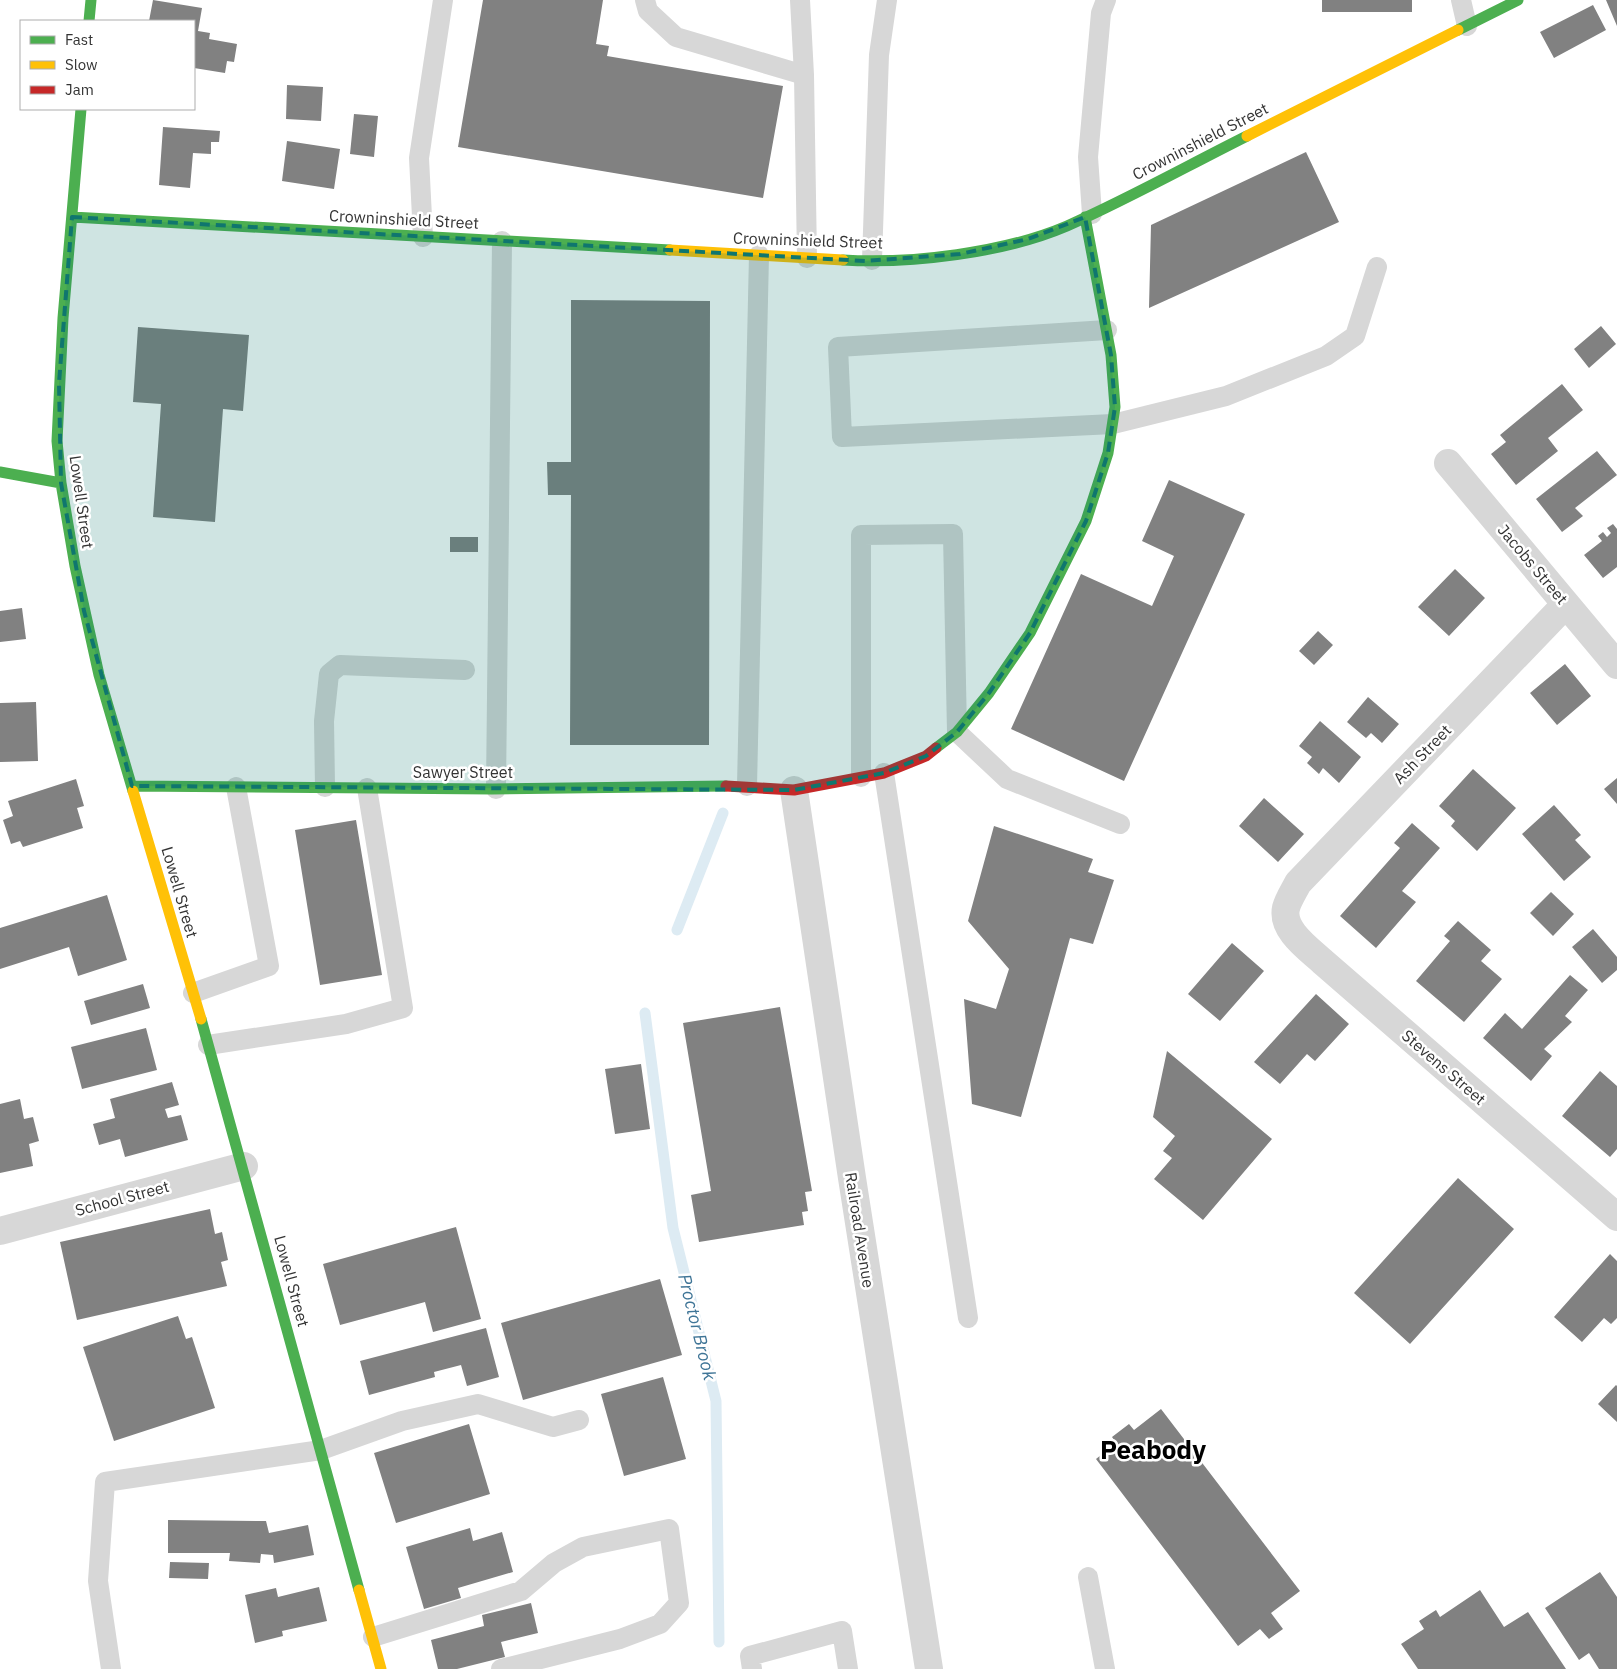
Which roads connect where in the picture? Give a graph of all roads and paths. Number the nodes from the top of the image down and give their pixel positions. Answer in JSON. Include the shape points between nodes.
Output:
{"nodes":[{"id":1,"x":91,"y":0,"type":"edge"},
{"id":2,"x":443,"y":0,"type":"edge"},
{"id":3,"x":645,"y":0,"type":"edge"},
{"id":4,"x":800,"y":0,"type":"edge"},
{"id":5,"x":887,"y":0,"type":"edge"},
{"id":6,"x":1106,"y":0,"type":"edge"},
{"id":7,"x":1461,"y":0,"type":"edge"},
{"id":8,"x":1518,"y":0,"type":"edge"},
{"id":9,"x":89,"y":20,"type":"edge"},
{"id":10,"x":1467,"y":26,"type":"junction"},
{"id":11,"x":804,"y":75,"type":"junction"},
{"id":12,"x":81,"y":110,"type":"edge"},
{"id":13,"x":1088,"y":216,"type":"junction"},
{"id":14,"x":72,"y":218,"type":"junction"},
{"id":15,"x":423,"y":237,"type":"junction"},
{"id":16,"x":502,"y":241,"type":"junction"},
{"id":17,"x":759,"y":256,"type":"junction"},
{"id":18,"x":808,"y":258,"type":"junction"},
{"id":19,"x":872,"y":260,"type":"junction"},
{"id":20,"x":1377,"y":267,"type":"dead end"},
{"id":21,"x":1107,"y":330,"type":"junction"},
{"id":22,"x":1113,"y":424,"type":"junction"},
{"id":23,"x":1448,"y":463,"type":"dead end"},
{"id":24,"x":0,"y":472,"type":"edge"},
{"id":25,"x":61,"y":483,"type":"junction"},
{"id":26,"x":1566,"y":604,"type":"junction"},
{"id":27,"x":1617,"y":665,"type":"edge"},
{"id":28,"x":465,"y":670,"type":"dead end"},
{"id":29,"x":958,"y":732,"type":"junction"},
{"id":30,"x":884,"y":773,"type":"junction"},
{"id":31,"x":861,"y":778,"type":"junction"},
{"id":32,"x":132,"y":786,"type":"junction"},
{"id":33,"x":236,"y":786,"type":"junction"},
{"id":34,"x":747,"y":786,"type":"junction"},
{"id":35,"x":325,"y":787,"type":"junction"},
{"id":36,"x":367,"y":788,"type":"junction"},
{"id":37,"x":496,"y":789,"type":"junction"},
{"id":38,"x":794,"y":790,"type":"junction"},
{"id":39,"x":1120,"y":824,"type":"dead end"},
{"id":40,"x":1286,"y":908,"type":"joint"},
{"id":41,"x":193,"y":993,"type":"junction"},
{"id":42,"x":208,"y":1044,"type":"junction"},
{"id":43,"x":244,"y":1166,"type":"junction"},
{"id":44,"x":1617,"y":1217,"type":"edge"},
{"id":45,"x":0,"y":1231,"type":"edge"},
{"id":46,"x":968,"y":1318,"type":"dead end"},
{"id":47,"x":579,"y":1420,"type":"dead end"},
{"id":48,"x":321,"y":1450,"type":"junction"},
{"id":49,"x":1088,"y":1577,"type":"dead end"},
{"id":50,"x":373,"y":1637,"type":"junction"},
{"id":51,"x":111,"y":1669,"type":"edge"},
{"id":52,"x":381,"y":1669,"type":"edge"},
{"id":53,"x":501,"y":1669,"type":"edge"},
{"id":54,"x":752,"y":1669,"type":"edge"},
{"id":55,"x":848,"y":1669,"type":"edge"},
{"id":56,"x":929,"y":1669,"type":"edge"},
{"id":57,"x":1105,"y":1669,"type":"edge"}],
"edges":[{"from":1,"to":9,"type":"street"},
{"from":2,"to":15,"type":"lane","via":[[418,158]]},
{"from":3,"to":11,"type":"lane","via":[[648,11],[676,37]]},
{"from":4,"to":11,"type":"lane"},
{"from":5,"to":19,"type":"lane","via":[[879,55]]},
{"from":6,"to":13,"type":"lane","via":[[1101,12],[1088,157]]},
{"from":7,"to":10,"type":"lane"},
{"from":8,"to":10,"type":"street","name":"Crowninshield Street"},
{"from":10,"to":13,"type":"street","name":"Crowninshield Street"},
{"from":11,"to":18,"type":"lane"},
{"from":12,"to":14,"type":"street","name":"Lowell Street"},
{"from":13,"to":19,"type":"street","name":"Crowninshield Street","via":[[1058,229],[960,254]]},
{"from":13,"to":21,"type":"street","name":"Sawyer Street"},
{"from":14,"to":15,"type":"street","name":"Crowninshield Street"},
{"from":14,"to":25,"type":"street","name":"Lowell Street","via":[[59,383],[57,441]]},
{"from":15,"to":16,"type":"street","name":"Crowninshield Street"},
{"from":16,"to":17,"type":"street","name":"Crowninshield Street"},
{"from":16,"to":37,"type":"lane"},
{"from":17,"to":18,"type":"street","name":"Crowninshield Street"},
{"from":17,"to":34,"type":"lane"},
{"from":18,"to":19,"type":"street","name":"Crowninshield Street"},
{"from":20,"to":22,"type":"lane","via":[[1355,336],[1326,356],[1226,396]]},
{"from":21,"to":22,"type":"street","name":"Sawyer Street","via":[[1115,407]]},
{"from":21,"to":22,"type":"lane","via":[[838,347],[842,437]]},
{"from":22,"to":29,"type":"street","name":"Sawyer Street","via":[[1108,453],[1086,521],[1030,633]]},
{"from":23,"to":26,"type":"street","name":"Jacobs Street"},
{"from":24,"to":25,"type":"street"},
{"from":25,"to":32,"type":"street","name":"Lowell Street","via":[[84,611]]},
{"from":26,"to":27,"type":"street","name":"Jacobs Street"},
{"from":26,"to":40,"type":"street","name":"Ash Street","via":[[1298,882]]},
{"from":28,"to":35,"type":"lane","via":[[340,666],[328,674],[324,721]]},
{"from":29,"to":30,"type":"street","name":"Sawyer Street","via":[[926,756]]},
{"from":29,"to":31,"type":"lane","via":[[953,534],[861,535]]},
{"from":29,"to":39,"type":"lane","via":[[1007,779]]},
{"from":30,"to":31,"type":"street","name":"Sawyer Street"},
{"from":30,"to":46,"type":"lane"},
{"from":31,"to":38,"type":"street","name":"Sawyer Street"},
{"from":32,"to":33,"type":"street","name":"Sawyer Street"},
{"from":32,"to":41,"type":"street","name":"Lowell Street"},
{"from":33,"to":35,"type":"street","name":"Sawyer Street"},
{"from":33,"to":41,"type":"lane","via":[[269,966]]},
{"from":34,"to":37,"type":"street","name":"Sawyer Street"},
{"from":34,"to":38,"type":"street","name":"Sawyer Street"},
{"from":35,"to":36,"type":"street","name":"Sawyer Street"},
{"from":36,"to":37,"type":"street","name":"Sawyer Street"},
{"from":36,"to":42,"type":"lane","via":[[403,1008],[346,1024]]},
{"from":38,"to":56,"type":"street","name":"Railroad Avenue"},
{"from":40,"to":44,"type":"street","name":"Stevens Street","via":[[1286,918],[1293,933],[1315,954]]},
{"from":41,"to":42,"type":"street","name":"Lowell Street"},
{"from":42,"to":43,"type":"street","name":"Lowell Street"},
{"from":43,"to":45,"type":"street","name":"School Street"},
{"from":43,"to":48,"type":"street","name":"Lowell Street"},
{"from":47,"to":48,"type":"lane","via":[[553,1426],[478,1404],[402,1421]]},
{"from":48,"to":50,"type":"street","name":"Lowell Street"},
{"from":48,"to":51,"type":"lane","via":[[105,1482],[98,1581]]},
{"from":49,"to":57,"type":"lane"},
{"from":50,"to":52,"type":"street","name":"Lowell Street"},
{"from":50,"to":53,"type":"lane","via":[[521,1591],[554,1562],[583,1547],[669,1530],[679,1603],[660,1624],[620,1638]]},
{"from":54,"to":55,"type":"lane","via":[[750,1656],[842,1631]]}]}
